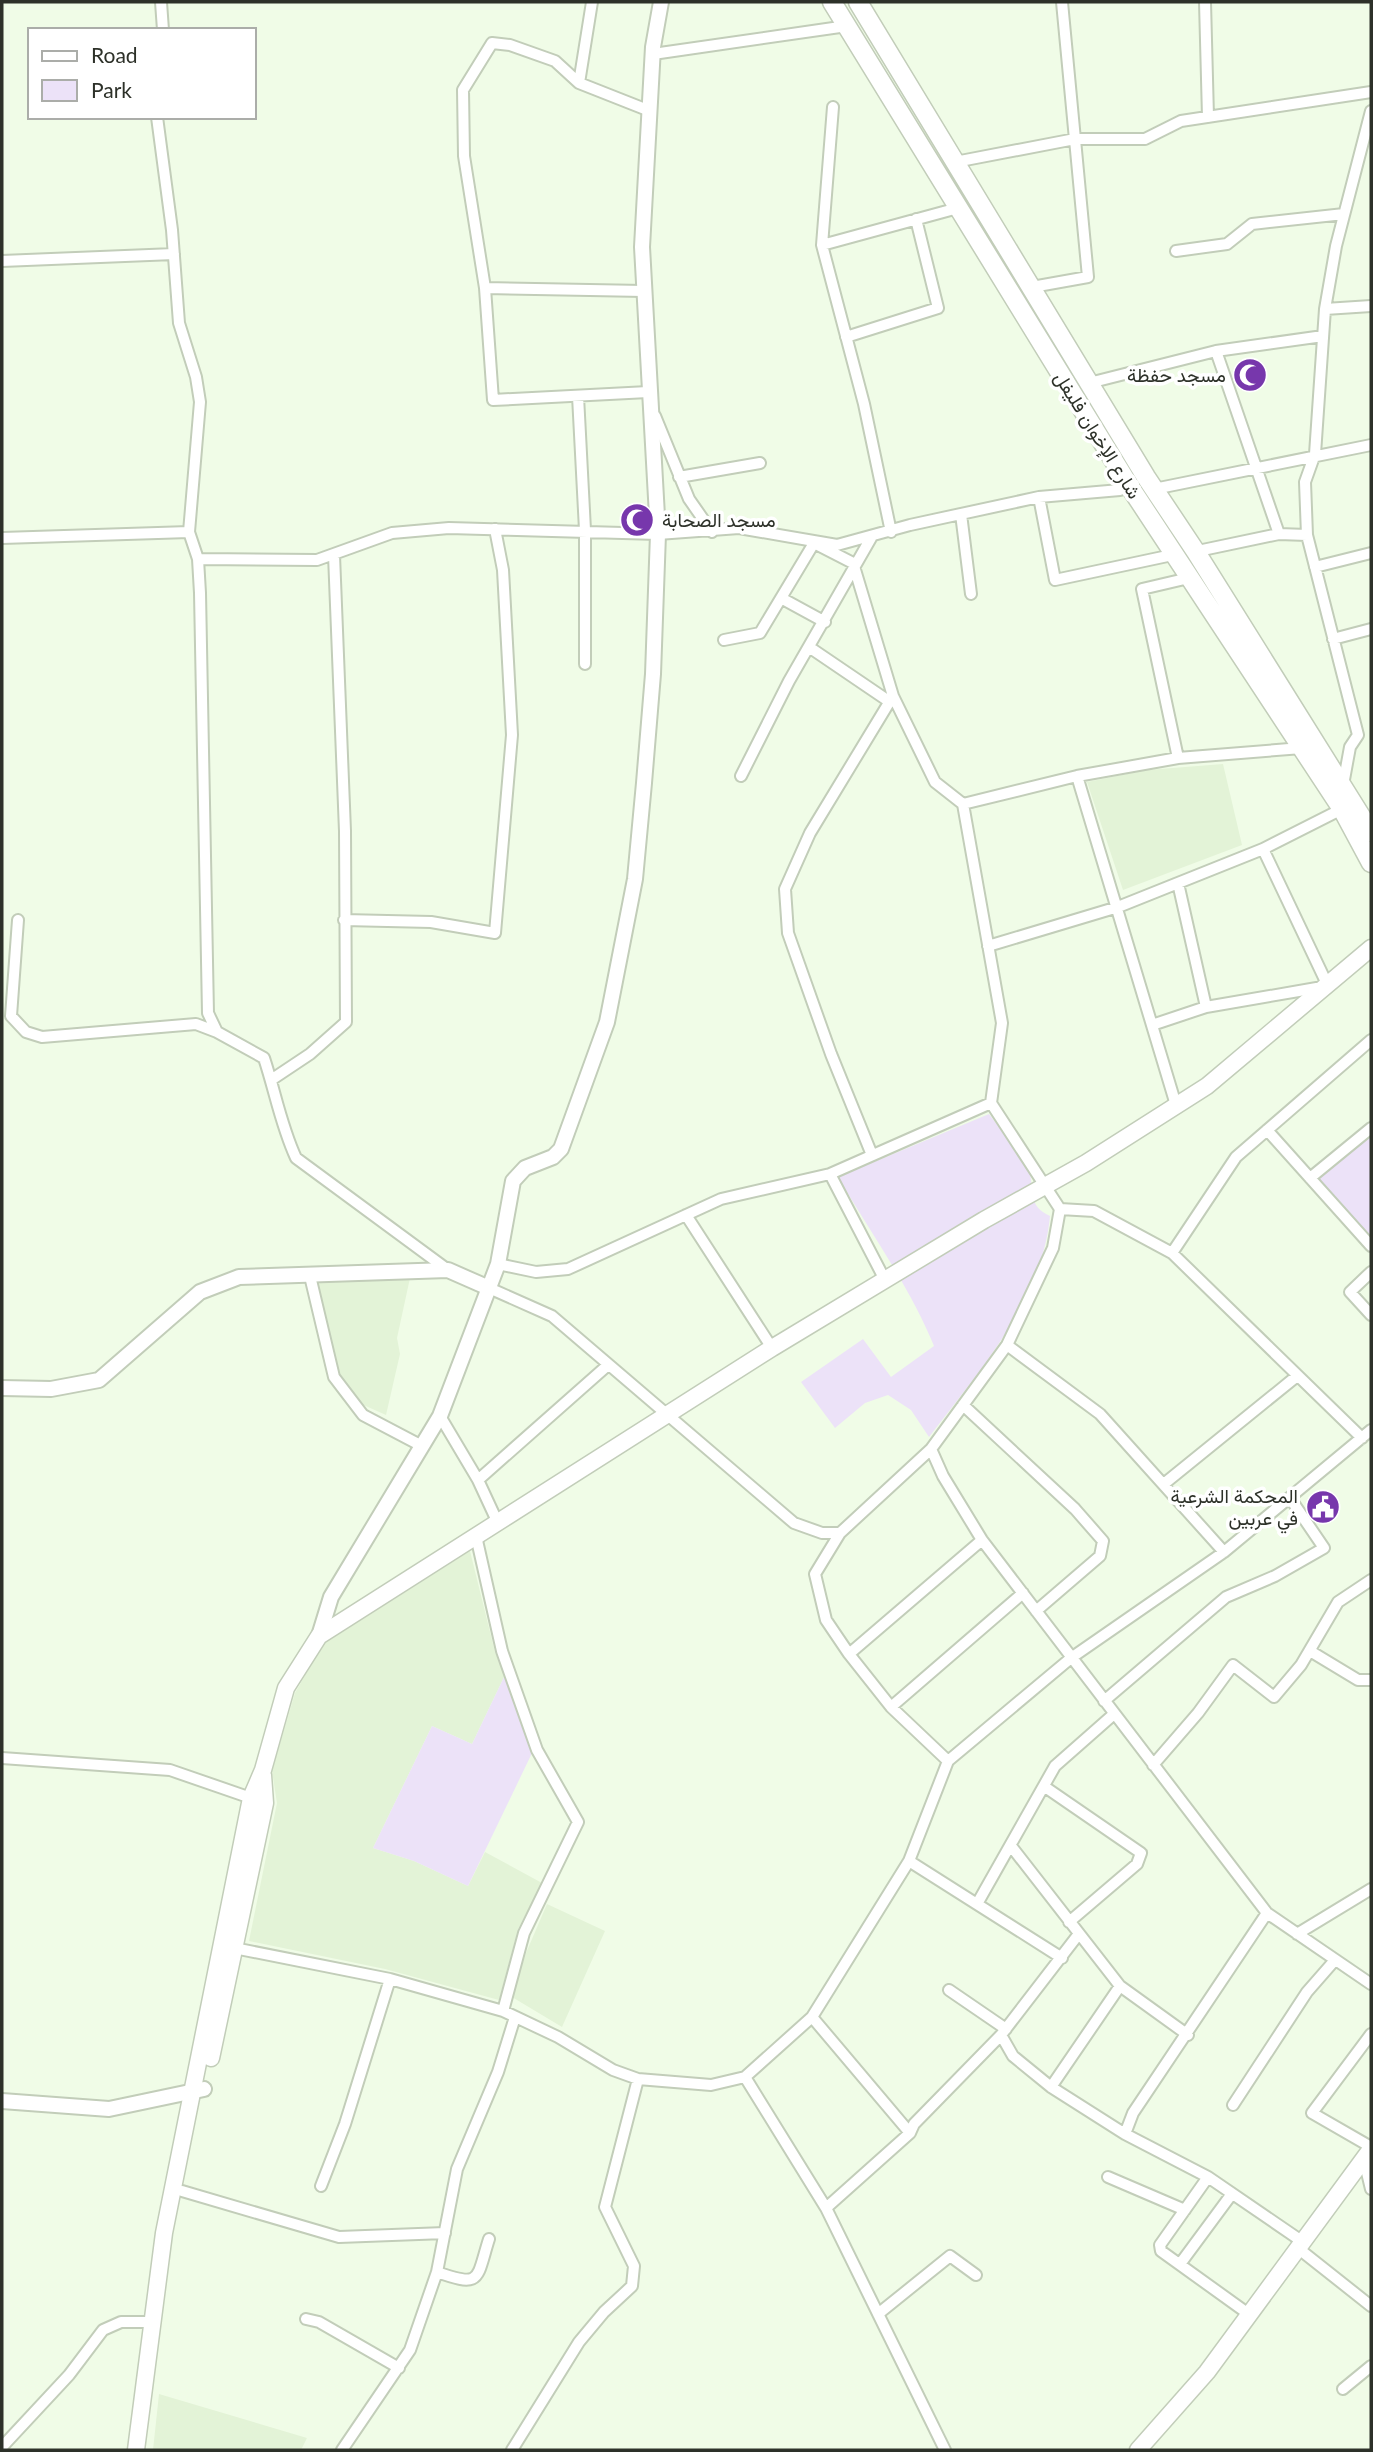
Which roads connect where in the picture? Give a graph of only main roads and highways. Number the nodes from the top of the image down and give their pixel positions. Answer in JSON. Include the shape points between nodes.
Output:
{"nodes":[{"id":1,"x":832,"y":2,"type":"edge"},
{"id":2,"x":858,"y":2,"type":"edge"},
{"id":3,"x":1371,"y":832,"type":"edge"},
{"id":4,"x":1371,"y":863,"type":"edge"},
{"id":5,"x":1371,"y":948,"type":"edge"},
{"id":6,"x":263,"y":1770,"type":"junction"},
{"id":7,"x":199,"y":2090,"type":"junction"},
{"id":8,"x":1369,"y":2152,"type":"edge"},
{"id":9,"x":135,"y":2450,"type":"edge"},
{"id":10,"x":145,"y":2450,"type":"edge"},
{"id":11,"x":1138,"y":2450,"type":"edge"}],
"edges":[{"from":1,"to":4,"type":"main road","name":"شارع الإخوان فليفل","via":[[1130,487],[1342,809]]},
{"from":2,"to":3,"type":"main road","name":"شارع الإخوان فليفل","via":[[1150,483]]},
{"from":5,"to":6,"type":"main road","via":[[1207,1086],[772,1348],[319,1636],[286,1688]]},
{"from":6,"to":7,"type":"main road","via":[[251,1798]]},
{"from":6,"to":7,"type":"main road","via":[[265,1802]]},
{"from":7,"to":9,"type":"main road","via":[[164,2233]]},
{"from":7,"to":10,"type":"main road","via":[[161,2307]]},
{"from":8,"to":11,"type":"main road","via":[[1207,2372]]}]}
